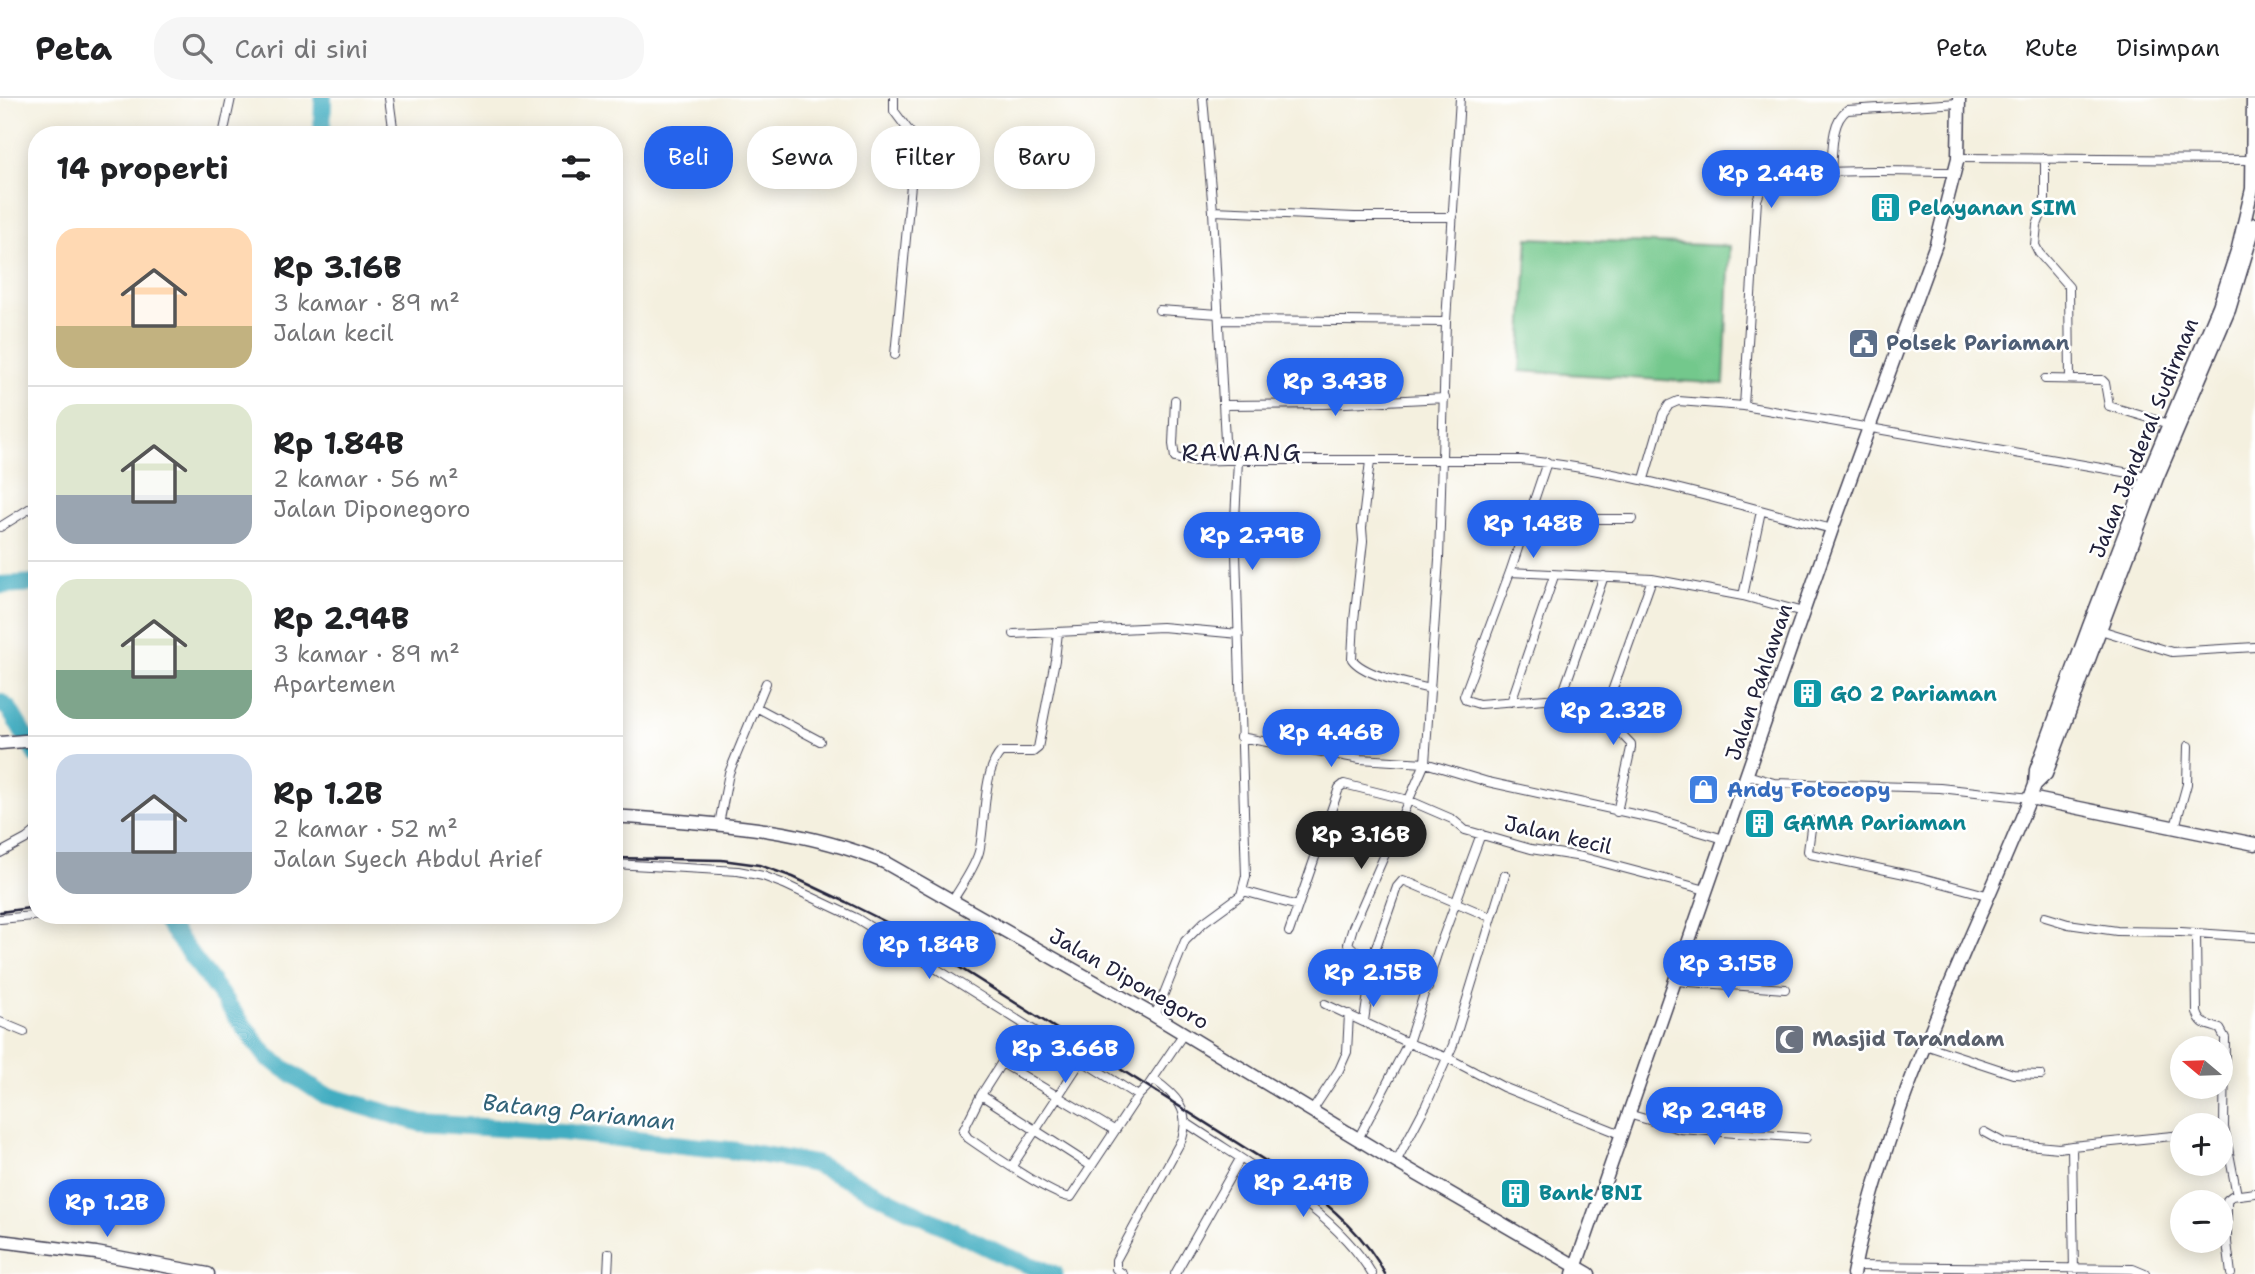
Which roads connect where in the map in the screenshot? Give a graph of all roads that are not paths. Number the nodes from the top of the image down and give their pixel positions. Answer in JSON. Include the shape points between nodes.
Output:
{"nodes":[{"id":1,"x":232,"y":98,"type":"edge"},
{"id":2,"x":389,"y":98,"type":"edge"},
{"id":3,"x":894,"y":98,"type":"edge"},
{"id":4,"x":1203,"y":98,"type":"edge"},
{"id":5,"x":1460,"y":98,"type":"edge"},
{"id":6,"x":1869,"y":98,"type":"edge"},
{"id":7,"x":2253,"y":98,"type":"edge"},
{"id":8,"x":1959,"y":101,"type":"edge"},
{"id":9,"x":1869,"y":108,"type":"junction"},
{"id":10,"x":225,"y":126,"type":"edge"},
{"id":11,"x":393,"y":126,"type":"edge"},
{"id":12,"x":1958,"y":158,"type":"junction"},
{"id":13,"x":2045,"y":158,"type":"junction"},
{"id":14,"x":2253,"y":160,"type":"junction"},
{"id":15,"x":1954,"y":172,"type":"junction"},
{"id":16,"x":1831,"y":173,"type":"junction"},
{"id":17,"x":1213,"y":211,"type":"junction"},
{"id":18,"x":1453,"y":217,"type":"junction"},
{"id":19,"x":2255,"y":225,"type":"edge"},
{"id":20,"x":2252,"y":251,"type":"edge"},
{"id":21,"x":1159,"y":310,"type":"dead end"},
{"id":22,"x":1219,"y":317,"type":"junction"},
{"id":23,"x":1446,"y":322,"type":"junction"},
{"id":24,"x":895,"y":355,"type":"dead end"},
{"id":25,"x":2045,"y":379,"type":"dead end"},
{"id":26,"x":2070,"y":379,"type":"junction"},
{"id":27,"x":2192,"y":384,"type":"junction"},
{"id":28,"x":1445,"y":398,"type":"junction"},
{"id":29,"x":1175,"y":400,"type":"dead end"},
{"id":30,"x":1224,"y":405,"type":"junction"},
{"id":31,"x":1744,"y":406,"type":"junction"},
{"id":32,"x":2169,"y":425,"type":"junction"},
{"id":33,"x":1869,"y":429,"type":"junction"},
{"id":34,"x":1226,"y":460,"type":"junction"},
{"id":35,"x":1238,"y":460,"type":"junction"},
{"id":36,"x":1370,"y":461,"type":"junction"},
{"id":37,"x":1444,"y":461,"type":"junction"},
{"id":38,"x":1547,"y":462,"type":"junction"},
{"id":39,"x":2147,"y":476,"type":"junction"},
{"id":40,"x":1644,"y":479,"type":"junction"},
{"id":41,"x":28,"y":510,"type":"edge"},
{"id":42,"x":1761,"y":511,"type":"junction"},
{"id":43,"x":1527,"y":519,"type":"junction"},
{"id":44,"x":1633,"y":519,"type":"dead end"},
{"id":45,"x":0,"y":527,"type":"edge"},
{"id":46,"x":1832,"y":529,"type":"junction"},
{"id":47,"x":1510,"y":572,"type":"junction"},
{"id":48,"x":1554,"y":576,"type":"junction"},
{"id":49,"x":1604,"y":576,"type":"junction"},
{"id":50,"x":1653,"y":579,"type":"junction"},
{"id":51,"x":1744,"y":596,"type":"junction"},
{"id":52,"x":1803,"y":612,"type":"junction"},
{"id":53,"x":2094,"y":628,"type":"junction"},
{"id":54,"x":1058,"y":632,"type":"junction"},
{"id":55,"x":1014,"y":634,"type":"dead end"},
{"id":56,"x":1240,"y":634,"type":"junction"},
{"id":57,"x":2255,"y":647,"type":"edge"},
{"id":58,"x":766,"y":682,"type":"dead end"},
{"id":59,"x":1430,"y":689,"type":"junction"},
{"id":60,"x":1611,"y":694,"type":"junction"},
{"id":61,"x":1561,"y":698,"type":"junction"},
{"id":62,"x":1511,"y":702,"type":"junction"},
{"id":63,"x":756,"y":707,"type":"junction"},
{"id":64,"x":1241,"y":737,"type":"junction"},
{"id":65,"x":28,"y":741,"type":"edge"},
{"id":66,"x":820,"y":741,"type":"dead end"},
{"id":67,"x":0,"y":743,"type":"edge"},
{"id":68,"x":2188,"y":746,"type":"dead end"},
{"id":69,"x":1424,"y":763,"type":"junction"},
{"id":70,"x":1747,"y":775,"type":"junction"},
{"id":71,"x":2030,"y":798,"type":"junction"},
{"id":72,"x":1408,"y":800,"type":"junction"},
{"id":73,"x":1618,"y":812,"type":"junction"},
{"id":74,"x":623,"y":817,"type":"edge"},
{"id":75,"x":1812,"y":821,"type":"dead end"},
{"id":76,"x":719,"y":824,"type":"junction"},
{"id":77,"x":2175,"y":827,"type":"junction"},
{"id":78,"x":1481,"y":834,"type":"junction"},
{"id":79,"x":28,"y":837,"type":"edge"},
{"id":80,"x":1724,"y":839,"type":"junction"},
{"id":81,"x":2255,"y":844,"type":"edge"},
{"id":82,"x":0,"y":853,"type":"edge"},
{"id":83,"x":623,"y":865,"type":"edge"},
{"id":84,"x":1504,"y":875,"type":"dead end"},
{"id":85,"x":1706,"y":890,"type":"junction"},
{"id":86,"x":1243,"y":891,"type":"junction"},
{"id":87,"x":1990,"y":896,"type":"junction"},
{"id":88,"x":953,"y":900,"type":"junction"},
{"id":89,"x":1456,"y":901,"type":"junction"},
{"id":90,"x":1298,"y":906,"type":"junction"},
{"id":91,"x":28,"y":916,"type":"edge"},
{"id":92,"x":1490,"y":917,"type":"junction"},
{"id":93,"x":2045,"y":917,"type":"dead end"},
{"id":94,"x":0,"y":919,"type":"edge"},
{"id":95,"x":1289,"y":932,"type":"dead end"},
{"id":96,"x":2196,"y":934,"type":"junction"},
{"id":97,"x":2255,"y":937,"type":"edge"},
{"id":98,"x":1372,"y":967,"type":"junction"},
{"id":99,"x":1675,"y":981,"type":"junction"},
{"id":100,"x":1428,"y":988,"type":"junction"},
{"id":101,"x":1785,"y":989,"type":"dead end"},
{"id":102,"x":1325,"y":1004,"type":"dead end"},
{"id":103,"x":1349,"y":1014,"type":"junction"},
{"id":104,"x":1155,"y":1016,"type":"junction"},
{"id":105,"x":1364,"y":1020,"type":"junction"},
{"id":106,"x":0,"y":1022,"type":"edge"},
{"id":107,"x":1026,"y":1026,"type":"junction"},
{"id":108,"x":24,"y":1032,"type":"dead end"},
{"id":109,"x":1184,"y":1033,"type":"junction"},
{"id":110,"x":1408,"y":1043,"type":"junction"},
{"id":111,"x":1925,"y":1045,"type":"junction"},
{"id":112,"x":1448,"y":1058,"type":"junction"},
{"id":113,"x":1080,"y":1061,"type":"junction"},
{"id":114,"x":1002,"y":1063,"type":"junction"},
{"id":115,"x":2041,"y":1075,"type":"dead end"},
{"id":116,"x":1153,"y":1079,"type":"junction"},
{"id":117,"x":981,"y":1095,"type":"junction"},
{"id":118,"x":1058,"y":1097,"type":"junction"},
{"id":119,"x":1138,"y":1097,"type":"junction"},
{"id":120,"x":1312,"y":1111,"type":"junction"},
{"id":121,"x":2222,"y":1113,"type":"edge"},
{"id":122,"x":1628,"y":1114,"type":"junction"},
{"id":123,"x":1185,"y":1122,"type":"junction"},
{"id":124,"x":1114,"y":1130,"type":"junction"},
{"id":125,"x":1035,"y":1131,"type":"junction"},
{"id":126,"x":1984,"y":1132,"type":"dead end"},
{"id":127,"x":1622,"y":1134,"type":"junction"},
{"id":128,"x":2170,"y":1136,"type":"edge"},
{"id":129,"x":1806,"y":1138,"type":"dead end"},
{"id":130,"x":1358,"y":1139,"type":"junction"},
{"id":131,"x":2072,"y":1146,"type":"junction"},
{"id":132,"x":1240,"y":1159,"type":"junction"},
{"id":133,"x":1396,"y":1162,"type":"junction"},
{"id":134,"x":1012,"y":1166,"type":"junction"},
{"id":135,"x":1091,"y":1166,"type":"junction"},
{"id":136,"x":2233,"y":1176,"type":"edge"},
{"id":137,"x":2255,"y":1193,"type":"edge"},
{"id":138,"x":2237,"y":1195,"type":"junction"},
{"id":139,"x":0,"y":1241,"type":"edge"},
{"id":140,"x":609,"y":1253,"type":"dead end"},
{"id":141,"x":1574,"y":1270,"type":"edge"},
{"id":142,"x":1854,"y":1270,"type":"edge"},
{"id":143,"x":2073,"y":1272,"type":"edge"},
{"id":144,"x":208,"y":1274,"type":"edge"},
{"id":145,"x":608,"y":1274,"type":"edge"},
{"id":146,"x":1123,"y":1274,"type":"edge"},
{"id":147,"x":1175,"y":1274,"type":"edge"},
{"id":148,"x":1373,"y":1274,"type":"edge"},
{"id":149,"x":1589,"y":1274,"type":"edge"},
{"id":150,"x":2144,"y":1274,"type":"edge"},
{"id":151,"x":2231,"y":1274,"type":"edge"}],
"edges":[{"from":1,"to":10,"type":"street"},
{"from":2,"to":11,"type":"street"},
{"from":3,"to":24,"type":"street","via":[[894,111],[915,142]]},
{"from":4,"to":17,"type":"street"},
{"from":5,"to":18,"type":"street"},
{"from":6,"to":9,"type":"street"},
{"from":7,"to":14,"type":"main road","name":"Jalan Jenderal Sudirman"},
{"from":8,"to":9,"type":"street"},
{"from":8,"to":12,"type":"main road","name":"Jalan Pahlawan"},
{"from":9,"to":16,"type":"street","via":[[1842,114],[1836,126]]},
{"from":12,"to":13,"type":"street"},
{"from":12,"to":15,"type":"main road","name":"Jalan Pahlawan"},
{"from":13,"to":14,"type":"street"},
{"from":13,"to":26,"type":"street","via":[[2044,209],[2035,245],[2069,287]]},
{"from":14,"to":27,"type":"main road","name":"Jalan Jenderal Sudirman","via":[[2252,189],[2238,248]]},
{"from":15,"to":16,"type":"street"},
{"from":15,"to":33,"type":"main road","name":"Jalan Pahlawan","via":[[1936,244]]},
{"from":16,"to":31,"type":"street","via":[[1778,177],[1760,189]]},
{"from":17,"to":18,"type":"street"},
{"from":17,"to":22,"type":"street"},
{"from":18,"to":23,"type":"street"},
{"from":19,"to":20,"type":"main road","name":"Jalan Jenderal Sudirman"},
{"from":20,"to":27,"type":"main road","name":"Jalan Jenderal Sudirman"},
{"from":21,"to":22,"type":"street"},
{"from":22,"to":23,"type":"street"},
{"from":22,"to":30,"type":"street"},
{"from":23,"to":28,"type":"street"},
{"from":25,"to":26,"type":"street"},
{"from":26,"to":32,"type":"street","via":[[2102,380],[2109,406]]},
{"from":27,"to":32,"type":"main road","name":"Jalan Jenderal Sudirman"},
{"from":27,"to":53,"type":"main road","name":"Jalan Jenderal Sudirman"},
{"from":28,"to":30,"type":"street"},
{"from":28,"to":37,"type":"street"},
{"from":29,"to":34,"type":"street","via":[[1175,458]]},
{"from":30,"to":34,"type":"street"},
{"from":31,"to":33,"type":"street"},
{"from":31,"to":40,"type":"street","via":[[1684,401],[1669,405]]},
{"from":32,"to":39,"type":"main road","name":"Jalan Jenderal Sudirman"},
{"from":33,"to":39,"type":"street"},
{"from":33,"to":46,"type":"main road","name":"Jalan Pahlawan"},
{"from":34,"to":35,"type":"street"},
{"from":35,"to":36,"type":"street"},
{"from":35,"to":56,"type":"street"},
{"from":36,"to":37,"type":"street"},
{"from":36,"to":59,"type":"street","via":[[1352,659],[1368,670]]},
{"from":37,"to":38,"type":"street"},
{"from":37,"to":59,"type":"street"},
{"from":38,"to":40,"type":"street"},
{"from":38,"to":43,"type":"street"},
{"from":39,"to":53,"type":"main road","name":"Jalan Jenderal Sudirman"},
{"from":40,"to":42,"type":"street"},
{"from":41,"to":45,"type":"street"},
{"from":42,"to":46,"type":"street"},
{"from":42,"to":51,"type":"street"},
{"from":43,"to":44,"type":"street"},
{"from":43,"to":47,"type":"street"},
{"from":46,"to":52,"type":"main road","name":"Jalan Pahlawan"},
{"from":47,"to":48,"type":"street"},
{"from":47,"to":62,"type":"street","via":[[1464,696],[1479,704]]},
{"from":48,"to":49,"type":"street"},
{"from":48,"to":62,"type":"street"},
{"from":49,"to":50,"type":"street"},
{"from":49,"to":61,"type":"street"},
{"from":50,"to":51,"type":"street"},
{"from":50,"to":60,"type":"street"},
{"from":51,"to":52,"type":"street"},
{"from":52,"to":70,"type":"main road","name":"Jalan Pahlawan"},
{"from":53,"to":57,"type":"street","via":[[2172,652]]},
{"from":53,"to":71,"type":"main road","name":"Jalan Jenderal Sudirman","via":[[2046,774]]},
{"from":54,"to":55,"type":"street"},
{"from":54,"to":56,"type":"street","via":[[1175,627]]},
{"from":54,"to":88,"type":"street","via":[[1038,748],[1001,752],[996,757],[980,849]]},
{"from":56,"to":64,"type":"street"},
{"from":58,"to":63,"type":"street"},
{"from":59,"to":69,"type":"street"},
{"from":60,"to":61,"type":"street"},
{"from":60,"to":73,"type":"street","via":[[1608,720],[1631,744]]},
{"from":61,"to":62,"type":"street"},
{"from":63,"to":66,"type":"street"},
{"from":63,"to":76,"type":"street","via":[[729,773]]},
{"from":64,"to":69,"type":"street","via":[[1360,759]]},
{"from":64,"to":86,"type":"street"},
{"from":65,"to":67,"type":"main road"},
{"from":68,"to":77,"type":"street","via":[[2187,785]]},
{"from":69,"to":72,"type":"street"},
{"from":69,"to":73,"type":"street"},
{"from":70,"to":71,"type":"street","via":[[1774,783],[1940,788]]},
{"from":70,"to":80,"type":"main road","name":"Jalan Pahlawan"},
{"from":71,"to":77,"type":"main road"},
{"from":71,"to":87,"type":"main road","name":"Jalan Jenderal Sudirman"},
{"from":72,"to":78,"type":"street","name":"Jalan kecil"},
{"from":72,"to":90,"type":"street","name":"Jalan kecil","via":[[1342,786]]},
{"from":72,"to":98,"type":"street","via":[[1348,940],[1350,948]]},
{"from":73,"to":80,"type":"street"},
{"from":74,"to":76,"type":"main road","name":"Jalan Diponegoro"},
{"from":75,"to":87,"type":"street","via":[[1810,854]]},
{"from":76,"to":88,"type":"main road","name":"Jalan Diponegoro","via":[[837,844],[884,862]]},
{"from":77,"to":81,"type":"main road"},
{"from":78,"to":85,"type":"street","name":"Jalan kecil"},
{"from":78,"to":89,"type":"street"},
{"from":79,"to":82,"type":"street"},
{"from":80,"to":85,"type":"main road","name":"Jalan Pahlawan"},
{"from":83,"to":107,"type":"street","via":[[738,871],[784,884],[856,918]]},
{"from":84,"to":92,"type":"street"},
{"from":85,"to":99,"type":"main road","name":"Jalan Pahlawan"},
{"from":86,"to":90,"type":"street"},
{"from":86,"to":104,"type":"street","via":[[1185,942]]},
{"from":87,"to":111,"type":"main road","name":"Jalan Jenderal Sudirman"},
{"from":88,"to":104,"type":"main road","name":"Jalan Diponegoro"},
{"from":89,"to":92,"type":"street"},
{"from":89,"to":98,"type":"street","via":[[1403,880],[1381,930]]},
{"from":89,"to":100,"type":"street"},
{"from":90,"to":95,"type":"street"},
{"from":91,"to":94,"type":"street"},
{"from":92,"to":112,"type":"street"},
{"from":93,"to":96,"type":"street","via":[[2117,932]]},
{"from":96,"to":97,"type":"street"},
{"from":96,"to":121,"type":"street","via":[[2199,1021],[2220,1029],[2225,1038]]},
{"from":98,"to":100,"type":"street"},
{"from":98,"to":105,"type":"street"},
{"from":99,"to":101,"type":"street"},
{"from":99,"to":122,"type":"main road","name":"Jalan Pahlawan"},
{"from":100,"to":110,"type":"street"},
{"from":102,"to":103,"type":"street"},
{"from":103,"to":105,"type":"street"},
{"from":103,"to":120,"type":"street","via":[[1347,1052]]},
{"from":104,"to":109,"type":"main road","name":"Jalan Diponegoro"},
{"from":105,"to":110,"type":"street"},
{"from":106,"to":108,"type":"street"},
{"from":107,"to":113,"type":"street"},
{"from":107,"to":114,"type":"street"},
{"from":109,"to":116,"type":"street"},
{"from":109,"to":120,"type":"main road","name":"Jalan Diponegoro"},
{"from":110,"to":112,"type":"street"},
{"from":110,"to":130,"type":"street"},
{"from":111,"to":115,"type":"street","via":[[2013,1074]]},
{"from":111,"to":142,"type":"main road","name":"Jalan Jenderal Sudirman","via":[[1885,1155]]},
{"from":112,"to":127,"type":"street","via":[[1517,1093]]},
{"from":112,"to":133,"type":"street"},
{"from":113,"to":118,"type":"street"},
{"from":113,"to":119,"type":"street"},
{"from":114,"to":117,"type":"street"},
{"from":114,"to":118,"type":"street"},
{"from":116,"to":119,"type":"street"},
{"from":116,"to":123,"type":"street","via":[[1177,1097]]},
{"from":117,"to":125,"type":"street"},
{"from":117,"to":134,"type":"street","via":[[964,1127],[965,1135]]},
{"from":118,"to":124,"type":"street"},
{"from":118,"to":125,"type":"street"},
{"from":119,"to":124,"type":"street"},
{"from":120,"to":130,"type":"main road","name":"Jalan Diponegoro"},
{"from":122,"to":127,"type":"main road","name":"Jalan Pahlawan"},
{"from":122,"to":129,"type":"street","via":[[1680,1129]]},
{"from":123,"to":132,"type":"street"},
{"from":123,"to":146,"type":"street","via":[[1182,1139],[1116,1260],[1116,1269]]},
{"from":124,"to":135,"type":"street"},
{"from":125,"to":134,"type":"street"},
{"from":125,"to":135,"type":"street"},
{"from":126,"to":131,"type":"street","via":[[2004,1143]]},
{"from":127,"to":141,"type":"main road","name":"Jalan Pahlawan"},
{"from":128,"to":131,"type":"street"},
{"from":130,"to":133,"type":"main road","name":"Jalan Diponegoro"},
{"from":131,"to":143,"type":"street"},
{"from":132,"to":147,"type":"street"},
{"from":132,"to":148,"type":"street","via":[[1314,1210]]},
{"from":133,"to":141,"type":"main road","name":"Jalan Diponegoro"},
{"from":134,"to":135,"type":"street","via":[[1068,1198]]},
{"from":136,"to":138,"type":"street"},
{"from":137,"to":138,"type":"street"},
{"from":138,"to":151,"type":"street","via":[[2227,1200],[2225,1211]]},
{"from":139,"to":144,"type":"main road"},
{"from":140,"to":145,"type":"street"},
{"from":141,"to":149,"type":"main road","name":"Jalan Diponegoro"},
{"from":142,"to":143,"type":"street"},
{"from":143,"to":150,"type":"street","via":[[2133,1269]]}]}
